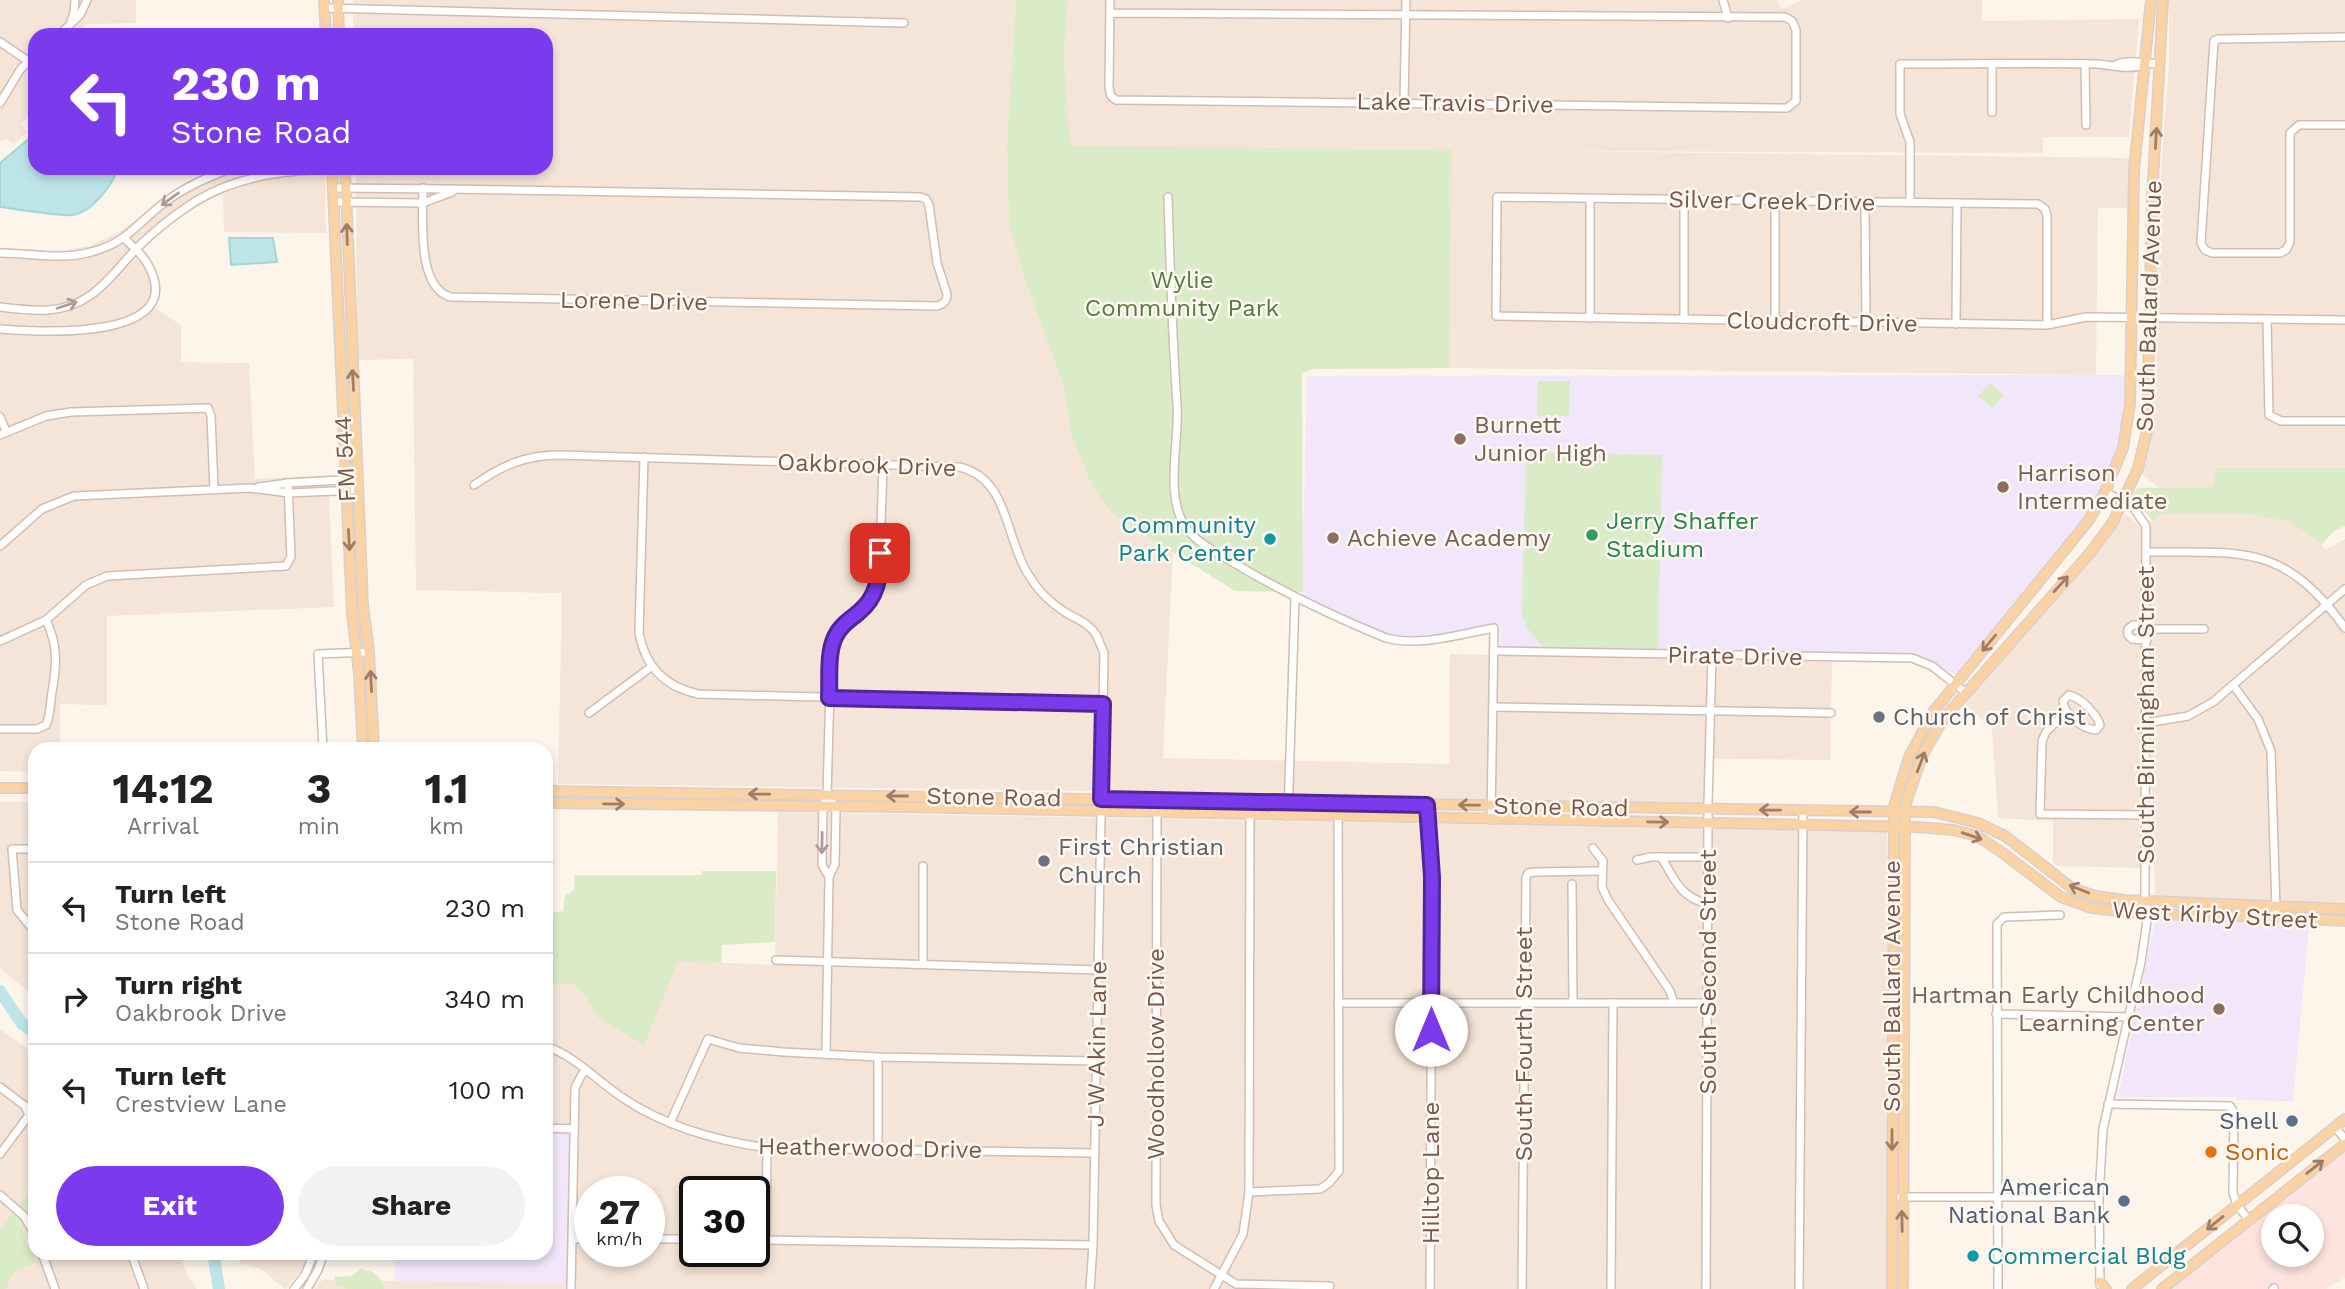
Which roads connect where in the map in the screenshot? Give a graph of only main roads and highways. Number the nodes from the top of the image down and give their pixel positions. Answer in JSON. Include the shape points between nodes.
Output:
{"nodes":[{"id":1,"x":2151,"y":0,"type":"edge"},
{"id":2,"x":2163,"y":0,"type":"edge"},
{"id":3,"x":325,"y":4,"type":"edge"},
{"id":4,"x":338,"y":4,"type":"edge"},
{"id":5,"x":326,"y":28,"type":"edge"},
{"id":6,"x":339,"y":28,"type":"edge"},
{"id":7,"x":332,"y":175,"type":"edge"},
{"id":8,"x":345,"y":175,"type":"edge"},
{"id":9,"x":362,"y":742,"type":"edge"},
{"id":10,"x":374,"y":742,"type":"edge"},
{"id":11,"x":0,"y":788,"type":"edge"},
{"id":12,"x":28,"y":788,"type":"edge"},
{"id":13,"x":553,"y":791,"type":"edge"},
{"id":14,"x":705,"y":793,"type":"junction"},
{"id":15,"x":553,"y":803,"type":"edge"},
{"id":16,"x":705,"y":805,"type":"junction"},
{"id":17,"x":1893,"y":812,"type":"junction"},
{"id":18,"x":1904,"y":812,"type":"junction"},
{"id":19,"x":1898,"y":827,"type":"junction"},
{"id":20,"x":2345,"y":909,"type":"edge"},
{"id":21,"x":2345,"y":921,"type":"edge"},
{"id":22,"x":1892,"y":1043,"type":"junction"},
{"id":23,"x":1903,"y":1043,"type":"junction"},
{"id":24,"x":2345,"y":1119,"type":"edge"},
{"id":25,"x":2345,"y":1142,"type":"edge"},
{"id":26,"x":1897,"y":1197,"type":"junction"},
{"id":27,"x":1892,"y":1289,"type":"edge"},
{"id":28,"x":1903,"y":1289,"type":"edge"},
{"id":29,"x":2132,"y":1289,"type":"edge"},
{"id":30,"x":2162,"y":1289,"type":"edge"}],
"edges":[{"from":1,"to":17,"type":"main road","name":"South Ballard Avenue","one_way":true,"via":[[2134,170],[2130,404],[2123,448],[2089,520],[1933,712],[1909,757]]},
{"from":18,"to":2,"type":"main road","name":"South Ballard Avenue","one_way":true,"via":[[1933,735],[1965,692],[2090,553],[2113,522],[2138,468],[2147,431]]},
{"from":3,"to":5,"type":"main road"},
{"from":4,"to":6,"type":"main road"},
{"from":7,"to":9,"type":"main road","name":"FM 544","one_way":true},
{"from":10,"to":8,"type":"main road","name":"FM 544","one_way":true,"via":[[363,605]]},
{"from":11,"to":12,"type":"main road"},
{"from":13,"to":14,"type":"main road","name":"Stone Road"},
{"from":14,"to":16,"type":"main road"},
{"from":17,"to":14,"type":"main road","name":"Stone Road","one_way":true},
{"from":15,"to":16,"type":"main road","name":"Stone Road","one_way":true},
{"from":16,"to":19,"type":"main road","name":"Stone Road","one_way":true},
{"from":17,"to":18,"type":"main road","name":"Stone Road"},
{"from":17,"to":19,"type":"main road","name":"South Ballard Avenue"},
{"from":18,"to":19,"type":"main road","name":"South Ballard Avenue"},
{"from":20,"to":18,"type":"main road","name":"West Kirby Street","one_way":true,"via":[[2095,895],[2072,888],[2005,836],[1978,823],[1946,814]]},
{"from":19,"to":21,"type":"main road","name":"West Kirby Street","one_way":true,"via":[[1977,836],[2060,897],[2092,908],[2148,915]]},
{"from":19,"to":22,"type":"main road","name":"South Ballard Avenue"},
{"from":19,"to":23,"type":"main road","name":"South Ballard Avenue"},
{"from":22,"to":23,"type":"main road"},
{"from":22,"to":26,"type":"main road","name":"South Ballard Avenue","one_way":true},
{"from":23,"to":26,"type":"main road","name":"South Ballard Avenue"},
{"from":24,"to":29,"type":"main road","one_way":true},
{"from":30,"to":25,"type":"main road","one_way":true},
{"from":26,"to":27,"type":"main road","name":"South Ballard Avenue"},
{"from":28,"to":26,"type":"main road","name":"South Ballard Avenue","one_way":true}]}
